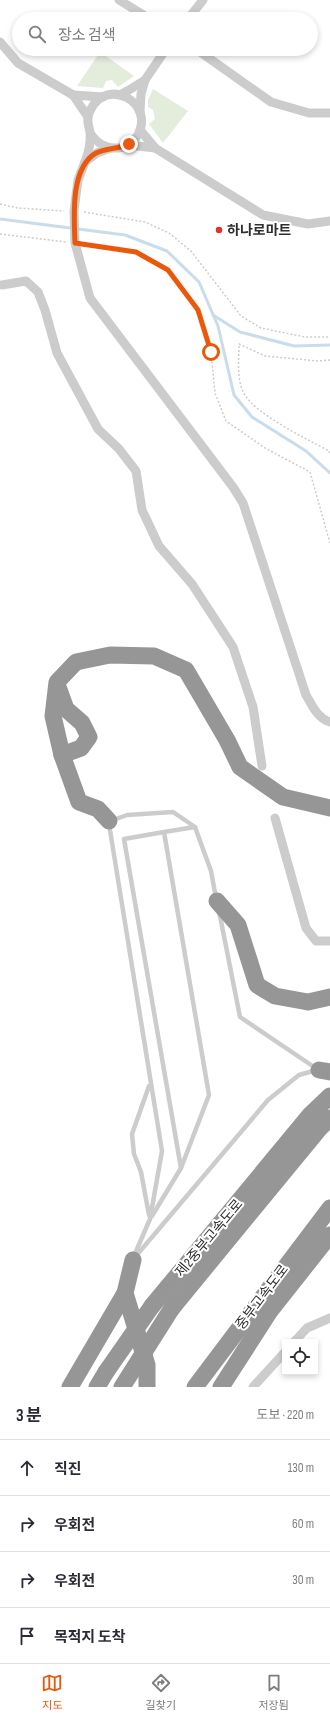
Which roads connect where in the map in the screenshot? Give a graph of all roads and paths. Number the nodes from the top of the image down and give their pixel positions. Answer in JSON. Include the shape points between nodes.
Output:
{"nodes":[{"id":1,"x":119,"y":0,"type":"edge"},
{"id":2,"x":203,"y":0,"type":"edge"},
{"id":3,"x":139,"y":12,"type":"edge"},
{"id":4,"x":194,"y":12,"type":"edge"},
{"id":5,"x":0,"y":42,"type":"edge"},
{"id":6,"x":161,"y":56,"type":"edge"},
{"id":7,"x":206,"y":56,"type":"edge"},
{"id":8,"x":145,"y":80,"type":"junction"},
{"id":9,"x":73,"y":95,"type":"junction"},
{"id":10,"x":120,"y":95,"type":"junction"},
{"id":11,"x":103,"y":97,"type":"junction"},
{"id":12,"x":140,"y":112,"type":"junction"},
{"id":13,"x":330,"y":113,"type":"edge"},
{"id":14,"x":88,"y":116,"type":"junction"},
{"id":15,"x":140,"y":130,"type":"junction"},
{"id":16,"x":90,"y":133,"type":"junction"},
{"id":17,"x":129,"y":144,"type":"junction"},
{"id":18,"x":111,"y":148,"type":"junction"},
{"id":19,"x":155,"y":148,"type":"junction"},
{"id":20,"x":85,"y":162,"type":"junction"},
{"id":21,"x":0,"y":204,"type":"edge"},
{"id":22,"x":74,"y":211,"type":"junction"},
{"id":23,"x":330,"y":221,"type":"edge"},
{"id":24,"x":0,"y":234,"type":"edge"},
{"id":25,"x":75,"y":243,"type":"junction"},
{"id":26,"x":2,"y":285,"type":"dead end"},
{"id":27,"x":330,"y":337,"type":"edge"},
{"id":28,"x":330,"y":360,"type":"edge"},
{"id":29,"x":330,"y":454,"type":"edge"},
{"id":30,"x":330,"y":543,"type":"edge"},
{"id":31,"x":57,"y":682,"type":"junction"},
{"id":32,"x":330,"y":722,"type":"edge"},
{"id":33,"x":62,"y":755,"type":"junction"},
{"id":34,"x":262,"y":766,"type":"dead end"},
{"id":35,"x":330,"y":808,"type":"edge"},
{"id":36,"x":275,"y":818,"type":"dead end"},
{"id":37,"x":109,"y":821,"type":"junction"},
{"id":38,"x":195,"y":826,"type":"junction"},
{"id":39,"x":164,"y":832,"type":"junction"},
{"id":40,"x":217,"y":901,"type":"junction"},
{"id":41,"x":330,"y":941,"type":"edge"},
{"id":42,"x":330,"y":997,"type":"edge"},
{"id":43,"x":324,"y":1071,"type":"edge"},
{"id":44,"x":150,"y":1084,"type":"junction"},
{"id":45,"x":330,"y":1096,"type":"edge"},
{"id":46,"x":320,"y":1121,"type":"edge"},
{"id":47,"x":181,"y":1168,"type":"junction"},
{"id":48,"x":330,"y":1208,"type":"edge"},
{"id":49,"x":150,"y":1219,"type":"junction"},
{"id":50,"x":330,"y":1235,"type":"edge"},
{"id":51,"x":133,"y":1260,"type":"junction"},
{"id":52,"x":125,"y":1293,"type":"junction"},
{"id":53,"x":330,"y":1318,"type":"edge"},
{"id":54,"x":297,"y":1339,"type":"edge"},
{"id":55,"x":282,"y":1355,"type":"edge"},
{"id":56,"x":70,"y":1387,"type":"edge"},
{"id":57,"x":96,"y":1387,"type":"edge"},
{"id":58,"x":122,"y":1387,"type":"edge"},
{"id":59,"x":147,"y":1387,"type":"edge"},
{"id":60,"x":195,"y":1387,"type":"edge"},
{"id":61,"x":221,"y":1387,"type":"edge"},
{"id":62,"x":253,"y":1387,"type":"edge"}],
"edges":[{"from":1,"to":3,"type":"street"},
{"from":2,"to":4,"type":"street"},
{"from":5,"to":9,"type":"street","via":[[18,63]]},
{"from":6,"to":8,"type":"street"},
{"from":7,"to":13,"type":"street","via":[[272,102],[309,113]]},
{"from":8,"to":10,"type":"street"},
{"from":8,"to":12,"type":"street"},
{"from":9,"to":11,"type":"street"},
{"from":9,"to":14,"type":"street"},
{"from":10,"to":11,"type":"street","via":[[111,94]]},
{"from":10,"to":12,"type":"street","via":[[132,101]]},
{"from":11,"to":14,"type":"street","via":[[91,108]]},
{"from":12,"to":15,"type":"street"},
{"from":14,"to":16,"type":"street"},
{"from":15,"to":17,"type":"street"},
{"from":15,"to":19,"type":"street"},
{"from":16,"to":18,"type":"street","via":[[95,141]]},
{"from":16,"to":20,"type":"street"},
{"from":17,"to":18,"type":"street"},
{"from":17,"to":19,"type":"street"},
{"from":18,"to":20,"type":"street","via":[[97,153]]},
{"from":19,"to":23,"type":"street","via":[[263,215],[308,224]]},
{"from":20,"to":22,"type":"street","via":[[78,180]]},
{"from":21,"to":22,"type":"path","via":[[18,208]]},
{"from":22,"to":25,"type":"street"},
{"from":22,"to":27,"type":"path","via":[[145,222],[169,233],[191,251],[241,316],[261,328],[305,337]]},
{"from":24,"to":25,"type":"path"},
{"from":25,"to":30,"type":"path","via":[[136,252],[168,270],[198,310],[211,352],[215,393],[226,421],[265,448],[310,472]]},
{"from":25,"to":32,"type":"street","via":[[90,298],[233,486],[243,503],[306,695],[315,710],[325,721]]},
{"from":26,"to":34,"type":"street","via":[[26,281],[38,292],[57,353],[77,392],[98,429],[119,449],[136,471],[142,510],[159,546],[192,584],[233,647],[253,707]]},
{"from":28,"to":29,"type":"path","via":[[265,356],[238,344],[239,377],[244,395],[256,408],[329,451]]},
{"from":31,"to":33,"type":"highway","via":[[53,716]]},
{"from":31,"to":33,"type":"highway","via":[[66,709],[82,723],[89,737],[82,748]]},
{"from":31,"to":35,"type":"highway","via":[[76,662],[110,654],[154,656],[186,670],[240,767],[283,797]]},
{"from":33,"to":37,"type":"highway","via":[[79,802],[98,809]]},
{"from":36,"to":41,"type":"street","via":[[306,928],[316,941]]},
{"from":37,"to":38,"type":"lane","via":[[127,815],[173,812]]},
{"from":37,"to":44,"type":"lane"},
{"from":38,"to":39,"type":"lane"},
{"from":38,"to":40,"type":"lane","via":[[211,871]]},
{"from":39,"to":47,"type":"lane","via":[[208,1095]]},
{"from":39,"to":47,"type":"lane","via":[[124,839]]},
{"from":40,"to":42,"type":"highway","via":[[238,925],[257,985],[275,996],[295,1000],[308,1002]]},
{"from":40,"to":43,"type":"lane","via":[[240,1017]]},
{"from":43,"to":51,"type":"lane","via":[[299,1074],[268,1100]]},
{"from":44,"to":49,"type":"lane","via":[[162,1151]]},
{"from":44,"to":49,"type":"lane","via":[[132,1134],[134,1154],[141,1172]]},
{"from":45,"to":46,"type":"highway","name":"제2중부고속도로"},
{"from":46,"to":57,"type":"highway","name":"제2중부고속도로","bridge":true,"via":[[152,1306]]},
{"from":46,"to":58,"type":"highway","name":"제2중부고속도로","bridge":true,"via":[[172,1308]]},
{"from":47,"to":49,"type":"lane"},
{"from":48,"to":60,"type":"highway","name":"중부고속도로"},
{"from":49,"to":51,"type":"lane"},
{"from":50,"to":61,"type":"highway","name":"중부고속도로","via":[[270,1311]]},
{"from":51,"to":52,"type":"highway"},
{"from":52,"to":56,"type":"highway"},
{"from":52,"to":59,"type":"highway","via":[[146,1365]]},
{"from":53,"to":54,"type":"street","via":[[307,1328]]},
{"from":55,"to":62,"type":"street"}]}
